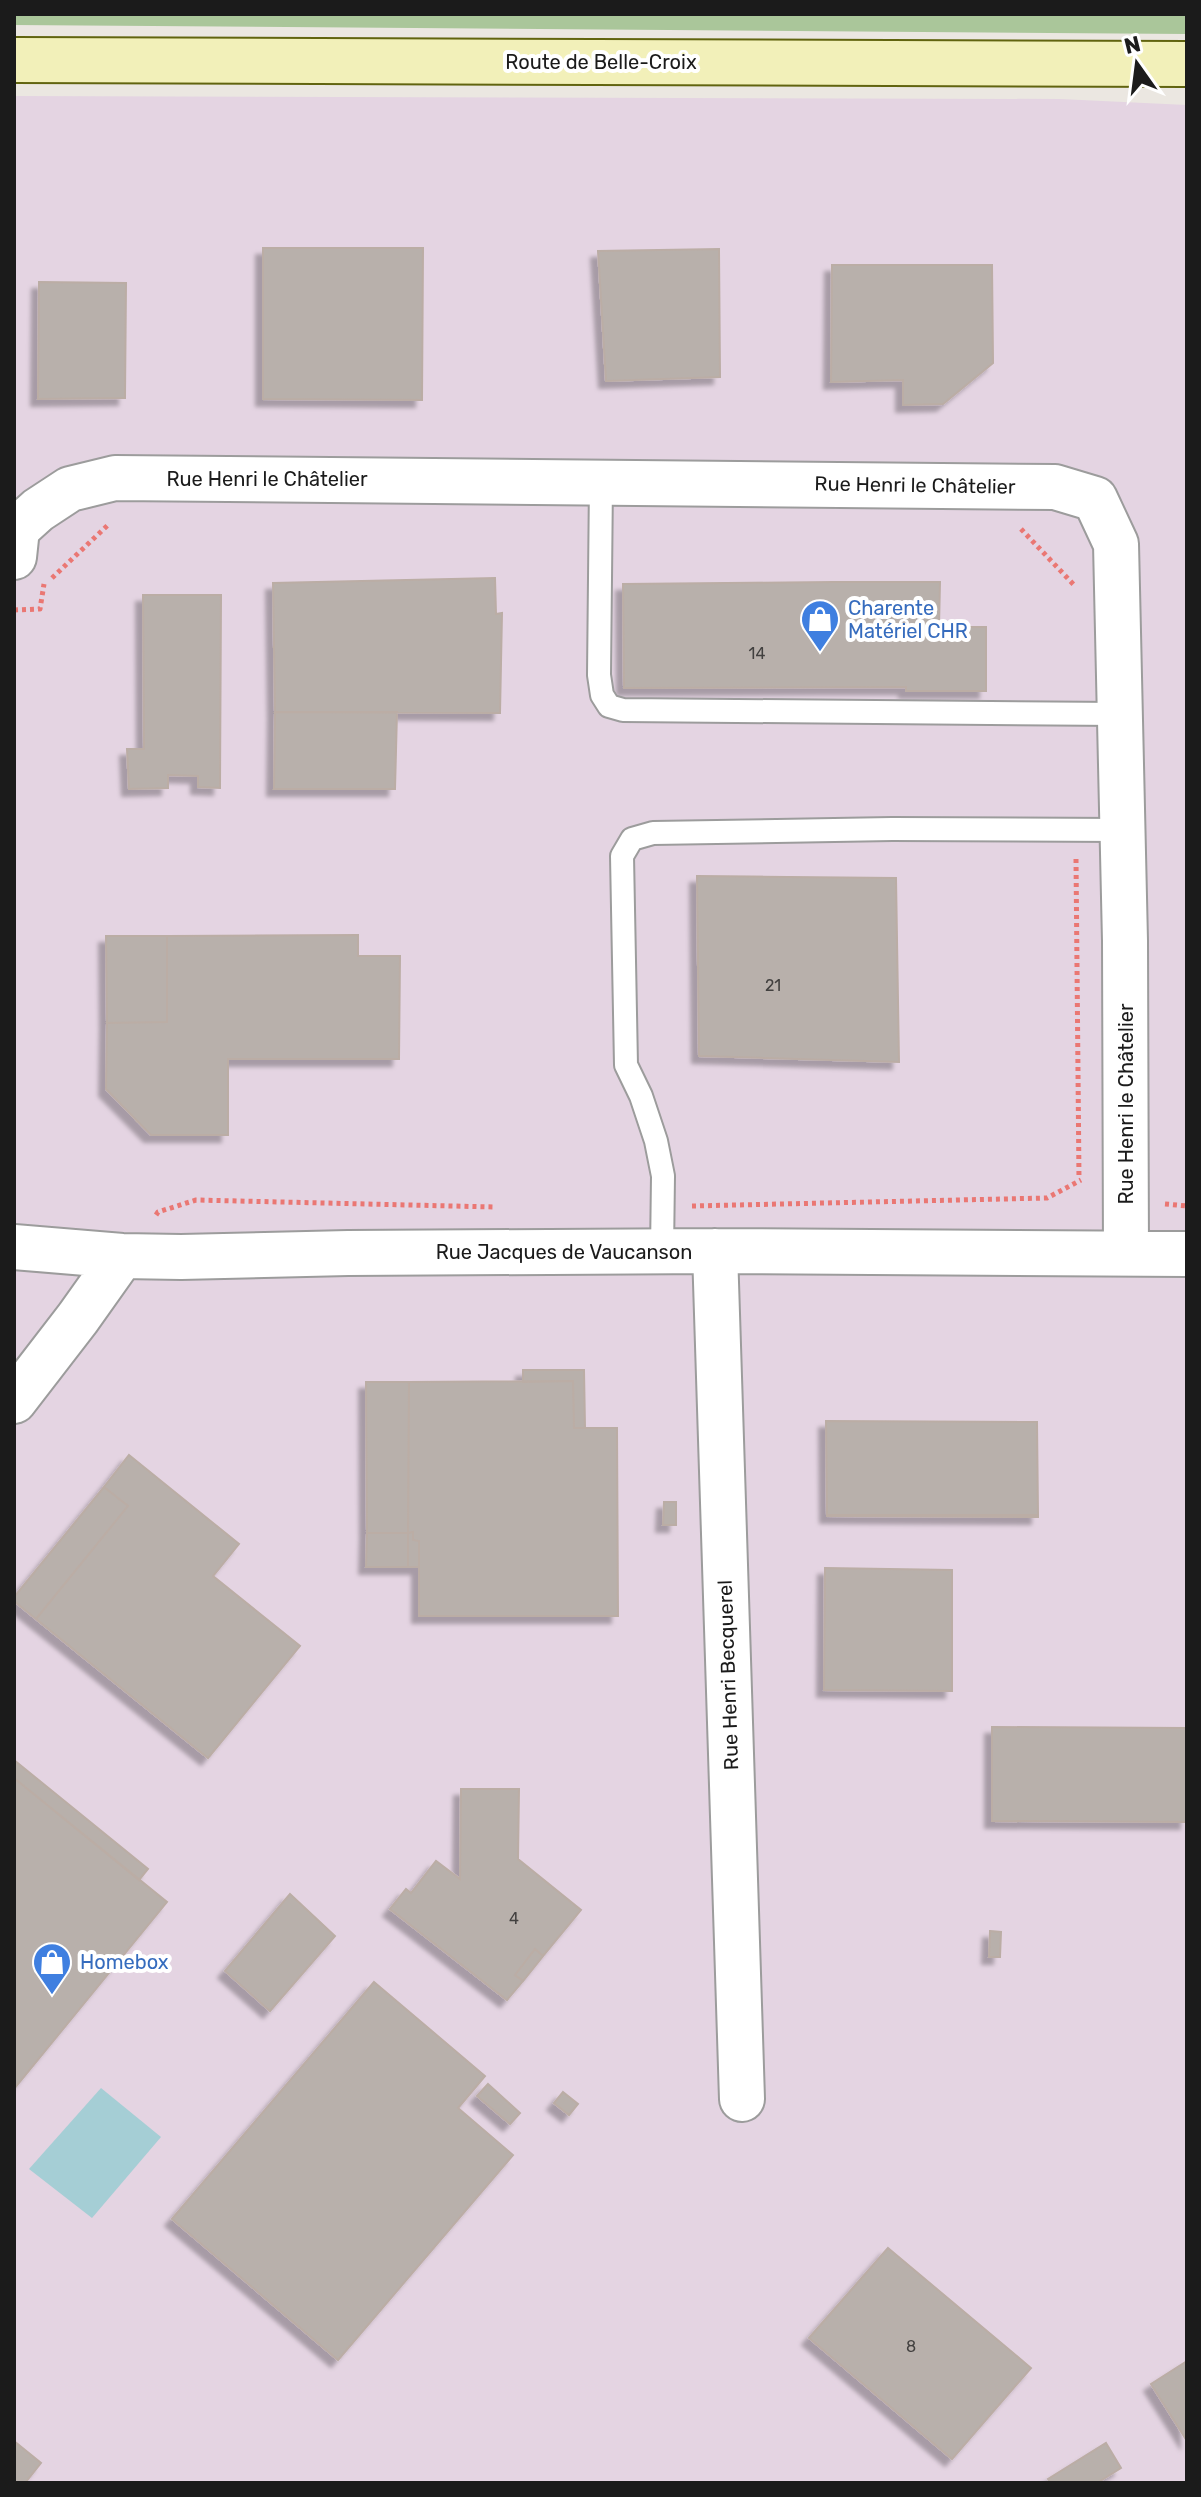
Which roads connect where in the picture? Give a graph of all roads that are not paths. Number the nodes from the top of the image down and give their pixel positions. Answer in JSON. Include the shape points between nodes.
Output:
{"nodes":[{"id":1,"x":14,"y":60,"type":"edge"},
{"id":2,"x":1187,"y":64,"type":"edge"},
{"id":3,"x":601,"y":482,"type":"junction"},
{"id":4,"x":14,"y":557,"type":"edge"},
{"id":5,"x":1120,"y":714,"type":"junction"},
{"id":6,"x":1122,"y":830,"type":"junction"},
{"id":7,"x":14,"y":1247,"type":"edge"},
{"id":8,"x":662,"y":1251,"type":"junction"},
{"id":9,"x":715,"y":1251,"type":"junction"},
{"id":10,"x":1126,"y":1253,"type":"junction"},
{"id":11,"x":1187,"y":1254,"type":"edge"},
{"id":12,"x":122,"y":1256,"type":"junction"},
{"id":13,"x":14,"y":1401,"type":"edge"},
{"id":14,"x":742,"y":2099,"type":"dead end"}],
"edges":[{"from":1,"to":2,"type":"street","name":"Route de Belle-Croix"},
{"from":3,"to":4,"type":"street","name":"Rue Henri le Châtelier","via":[[115,478],[70,489],[38,510],[17,529]]},
{"from":3,"to":5,"type":"street","name":"Rue Henri le Châtelier","via":[[1055,487],[1095,499],[1116,544]]},
{"from":3,"to":5,"type":"lane","via":[[599,675],[609,706]]},
{"from":5,"to":6,"type":"street","name":"Rue Henri le Châtelier"},
{"from":6,"to":8,"type":"lane","via":[[653,833],[632,839],[622,856],[626,1065],[641,1096],[663,1176]]},
{"from":6,"to":10,"type":"street","name":"Rue Henri le Châtelier"},
{"from":7,"to":12,"type":"street","name":"Rue Jacques de Vaucanson"},
{"from":8,"to":9,"type":"street","name":"Rue Jacques de Vaucanson"},
{"from":8,"to":12,"type":"street","name":"Rue Jacques de Vaucanson"},
{"from":9,"to":10,"type":"street","name":"Rue Jacques de Vaucanson"},
{"from":9,"to":14,"type":"street","name":"Rue Henri Becquerel"},
{"from":10,"to":11,"type":"street","name":"Rue Jacques de Vaucanson"},
{"from":12,"to":13,"type":"street"}]}
